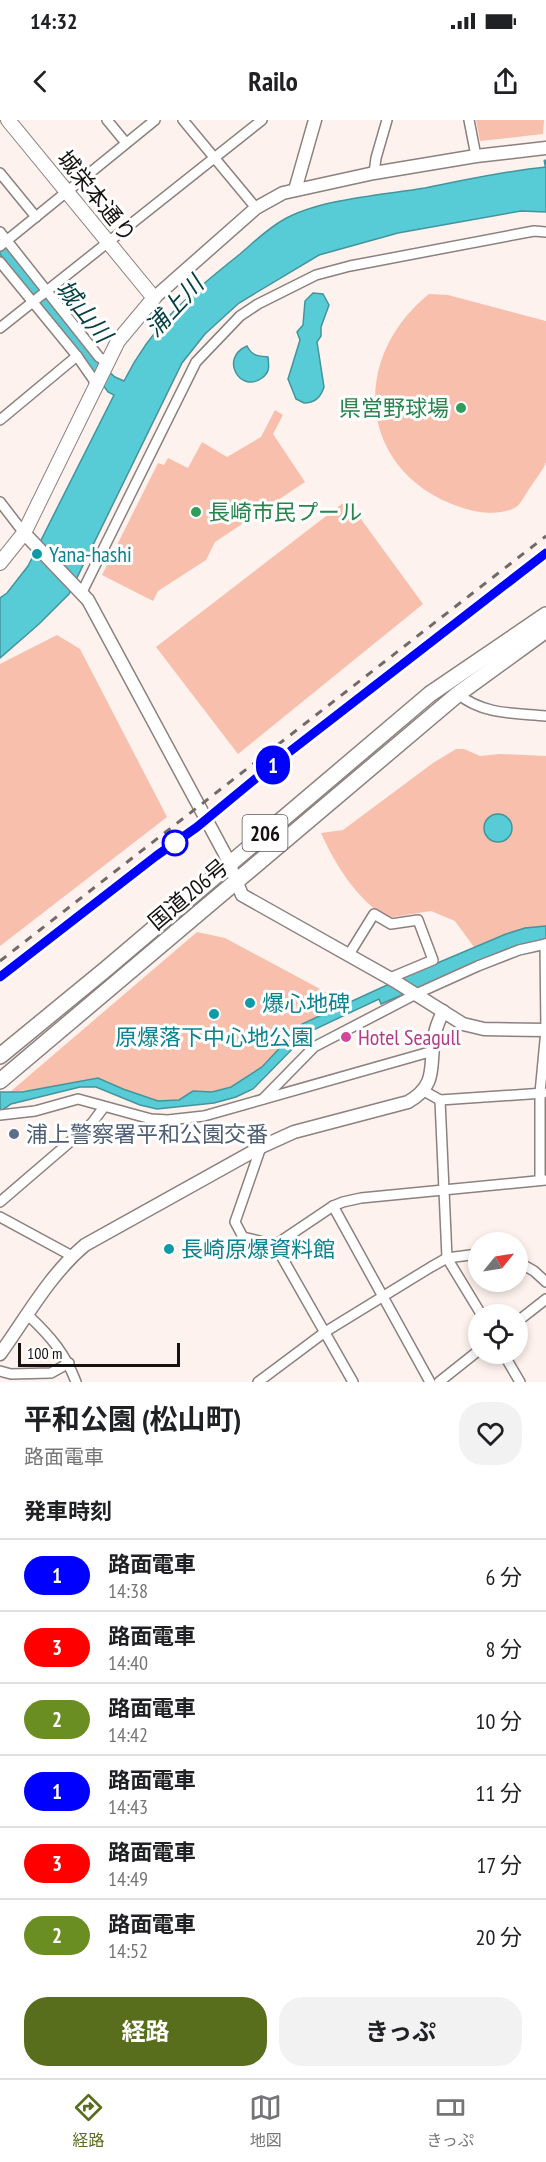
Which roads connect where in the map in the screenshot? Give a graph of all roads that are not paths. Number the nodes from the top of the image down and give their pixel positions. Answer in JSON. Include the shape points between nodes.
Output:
{"nodes":[{"id":1,"x":8,"y":120,"type":"edge"},
{"id":2,"x":107,"y":120,"type":"edge"},
{"id":3,"x":156,"y":120,"type":"edge"},
{"id":4,"x":183,"y":120,"type":"edge"},
{"id":5,"x":262,"y":120,"type":"edge"},
{"id":6,"x":315,"y":120,"type":"edge"},
{"id":7,"x":387,"y":120,"type":"edge"},
{"id":8,"x":469,"y":120,"type":"edge"},
{"id":9,"x":126,"y":143,"type":"junction"},
{"id":10,"x":546,"y":148,"type":"edge"},
{"id":11,"x":476,"y":156,"type":"junction"},
{"id":12,"x":214,"y":157,"type":"junction"},
{"id":13,"x":0,"y":173,"type":"edge"},
{"id":14,"x":374,"y":173,"type":"junction"},
{"id":15,"x":295,"y":190,"type":"junction"},
{"id":16,"x":66,"y":192,"type":"junction"},
{"id":17,"x":256,"y":208,"type":"junction"},
{"id":18,"x":36,"y":217,"type":"junction"},
{"id":19,"x":0,"y":232,"type":"edge"},
{"id":20,"x":546,"y":232,"type":"edge"},
{"id":21,"x":3,"y":243,"type":"edge"},
{"id":22,"x":108,"y":243,"type":"junction"},
{"id":23,"x":0,"y":262,"type":"edge"},
{"id":24,"x":47,"y":291,"type":"junction"},
{"id":25,"x":154,"y":298,"type":"junction"},
{"id":26,"x":33,"y":302,"type":"junction"},
{"id":27,"x":0,"y":328,"type":"edge"},
{"id":28,"x":77,"y":357,"type":"junction"},
{"id":29,"x":107,"y":364,"type":"junction"},
{"id":30,"x":97,"y":385,"type":"junction"},
{"id":31,"x":0,"y":420,"type":"edge"},
{"id":32,"x":0,"y":502,"type":"edge"},
{"id":33,"x":24,"y":533,"type":"junction"},
{"id":34,"x":0,"y":563,"type":"edge"},
{"id":35,"x":80,"y":590,"type":"junction"},
{"id":36,"x":546,"y":615,"type":"edge"},
{"id":37,"x":546,"y":630,"type":"edge"},
{"id":38,"x":458,"y":694,"type":"junction"},
{"id":39,"x":546,"y":716,"type":"edge"},
{"id":40,"x":230,"y":864,"type":"junction"},
{"id":41,"x":237,"y":881,"type":"junction"},
{"id":42,"x":545,"y":944,"type":"edge"},
{"id":43,"x":348,"y":956,"type":"junction"},
{"id":44,"x":392,"y":979,"type":"junction"},
{"id":45,"x":415,"y":993,"type":"junction"},
{"id":46,"x":443,"y":1011,"type":"junction"},
{"id":47,"x":546,"y":1030,"type":"edge"},
{"id":48,"x":433,"y":1051,"type":"junction"},
{"id":49,"x":0,"y":1056,"type":"edge"},
{"id":50,"x":0,"y":1081,"type":"edge"},
{"id":51,"x":424,"y":1090,"type":"junction"},
{"id":52,"x":543,"y":1093,"type":"edge"},
{"id":53,"x":262,"y":1100,"type":"junction"},
{"id":54,"x":440,"y":1100,"type":"junction"},
{"id":55,"x":104,"y":1107,"type":"junction"},
{"id":56,"x":0,"y":1115,"type":"edge"},
{"id":57,"x":261,"y":1147,"type":"junction"},
{"id":58,"x":543,"y":1179,"type":"edge"},
{"id":59,"x":444,"y":1190,"type":"junction"},
{"id":60,"x":0,"y":1202,"type":"edge"},
{"id":61,"x":333,"y":1206,"type":"junction"},
{"id":62,"x":0,"y":1217,"type":"edge"},
{"id":63,"x":275,"y":1245,"type":"junction"},
{"id":64,"x":468,"y":1255,"type":"edge"},
{"id":65,"x":72,"y":1256,"type":"junction"},
{"id":66,"x":447,"y":1258,"type":"junction"},
{"id":67,"x":528,"y":1268,"type":"edge"},
{"id":68,"x":546,"y":1282,"type":"edge"},
{"id":69,"x":383,"y":1296,"type":"junction"},
{"id":70,"x":546,"y":1299,"type":"edge"},
{"id":71,"x":475,"y":1304,"type":"edge"},
{"id":72,"x":528,"y":1313,"type":"edge"},
{"id":73,"x":28,"y":1315,"type":"junction"},
{"id":74,"x":325,"y":1332,"type":"junction"},
{"id":75,"x":0,"y":1354,"type":"edge"},
{"id":76,"x":468,"y":1359,"type":"edge"},
{"id":77,"x":69,"y":1363,"type":"junction"},
{"id":78,"x":509,"y":1364,"type":"edge"},
{"id":79,"x":0,"y":1371,"type":"edge"},
{"id":80,"x":76,"y":1382,"type":"edge"},
{"id":81,"x":258,"y":1382,"type":"edge"},
{"id":82,"x":353,"y":1382,"type":"edge"},
{"id":83,"x":430,"y":1382,"type":"edge"},
{"id":84,"x":439,"y":1382,"type":"edge"},
{"id":85,"x":520,"y":1382,"type":"edge"}],
"edges":[{"from":1,"to":16,"type":"main road","name":"城栄本通り"},
{"from":2,"to":9,"type":"street"},
{"from":3,"to":9,"type":"street"},
{"from":4,"to":12,"type":"street"},
{"from":5,"to":12,"type":"street"},
{"from":6,"to":15,"type":"street"},
{"from":7,"to":14,"type":"street"},
{"from":8,"to":11,"type":"street"},
{"from":9,"to":16,"type":"street"},
{"from":10,"to":11,"type":"street"},
{"from":11,"to":14,"type":"street"},
{"from":12,"to":17,"type":"street"},
{"from":12,"to":22,"type":"street"},
{"from":13,"to":18,"type":"street"},
{"from":14,"to":15,"type":"street"},
{"from":15,"to":17,"type":"street"},
{"from":16,"to":18,"type":"street"},
{"from":16,"to":22,"type":"main road","name":"城栄本通り"},
{"from":17,"to":25,"type":"street"},
{"from":18,"to":21,"type":"street"},
{"from":19,"to":21,"type":"street"},
{"from":20,"to":35,"type":"street","via":[[534,231],[350,266],[316,276],[240,316],[196,362]]},
{"from":21,"to":24,"type":"street"},
{"from":22,"to":24,"type":"street"},
{"from":22,"to":25,"type":"main road","name":"城栄本通り"},
{"from":23,"to":26,"type":"street"},
{"from":24,"to":26,"type":"street"},
{"from":24,"to":29,"type":"street"},
{"from":25,"to":29,"type":"main road","via":[[118,341]]},
{"from":26,"to":27,"type":"street"},
{"from":26,"to":28,"type":"street"},
{"from":28,"to":30,"type":"street"},
{"from":28,"to":31,"type":"street"},
{"from":29,"to":30,"type":"main road"},
{"from":30,"to":33,"type":"main road"},
{"from":32,"to":33,"type":"street"},
{"from":33,"to":34,"type":"main road"},
{"from":33,"to":35,"type":"street"},
{"from":35,"to":40,"type":"street"},
{"from":36,"to":40,"type":"highway","name":"国道206号","number":"206","via":[[430,694]]},
{"from":37,"to":38,"type":"highway","name":"国道206号","number":"206"},
{"from":38,"to":39,"type":"street","via":[[485,710]]},
{"from":38,"to":41,"type":"highway","name":"国道206号","number":"206"},
{"from":40,"to":41,"type":"street"},
{"from":40,"to":49,"type":"highway","name":"国道206号","number":"206"},
{"from":41,"to":43,"type":"street","via":[[242,895]]},
{"from":41,"to":50,"type":"highway","name":"国道206号","number":"206"},
{"from":42,"to":45,"type":"street","via":[[519,950]]},
{"from":42,"to":47,"type":"street"},
{"from":43,"to":44,"type":"street"},
{"from":43,"to":44,"type":"street","via":[[374,914],[391,924],[418,920],[432,960]]},
{"from":44,"to":45,"type":"street"},
{"from":45,"to":46,"type":"street"},
{"from":45,"to":53,"type":"street","via":[[314,1047]]},
{"from":46,"to":47,"type":"street","via":[[463,1024],[484,1029]]},
{"from":46,"to":48,"type":"street"},
{"from":47,"to":52,"type":"street"},
{"from":48,"to":51,"type":"street"},
{"from":48,"to":53,"type":"street"},
{"from":51,"to":54,"type":"street"},
{"from":51,"to":57,"type":"street","via":[[408,1102],[294,1132]]},
{"from":52,"to":54,"type":"street"},
{"from":52,"to":58,"type":"street"},
{"from":53,"to":55,"type":"street","via":[[204,1116],[168,1119]]},
{"from":54,"to":59,"type":"street"},
{"from":55,"to":56,"type":"street","via":[[78,1099],[35,1111]]},
{"from":55,"to":60,"type":"street","via":[[92,1123]]},
{"from":57,"to":63,"type":"street","via":[[235,1222],[243,1237]]},
{"from":57,"to":65,"type":"street","via":[[85,1245]]},
{"from":58,"to":59,"type":"street"},
{"from":59,"to":61,"type":"street","via":[[362,1198]]},
{"from":59,"to":66,"type":"street"},
{"from":61,"to":63,"type":"street"},
{"from":61,"to":69,"type":"street"},
{"from":62,"to":65,"type":"street"},
{"from":63,"to":74,"type":"street"},
{"from":64,"to":66,"type":"street"},
{"from":65,"to":73,"type":"street"},
{"from":66,"to":69,"type":"street"},
{"from":66,"to":71,"type":"street"},
{"from":67,"to":68,"type":"street"},
{"from":69,"to":74,"type":"street"},
{"from":69,"to":83,"type":"street"},
{"from":70,"to":72,"type":"street"},
{"from":73,"to":75,"type":"street"},
{"from":73,"to":77,"type":"street","via":[[59,1346]]},
{"from":74,"to":81,"type":"street"},
{"from":74,"to":82,"type":"street"},
{"from":76,"to":84,"type":"street"},
{"from":77,"to":79,"type":"street","via":[[51,1373]]},
{"from":77,"to":80,"type":"street"},
{"from":78,"to":85,"type":"street"}]}
